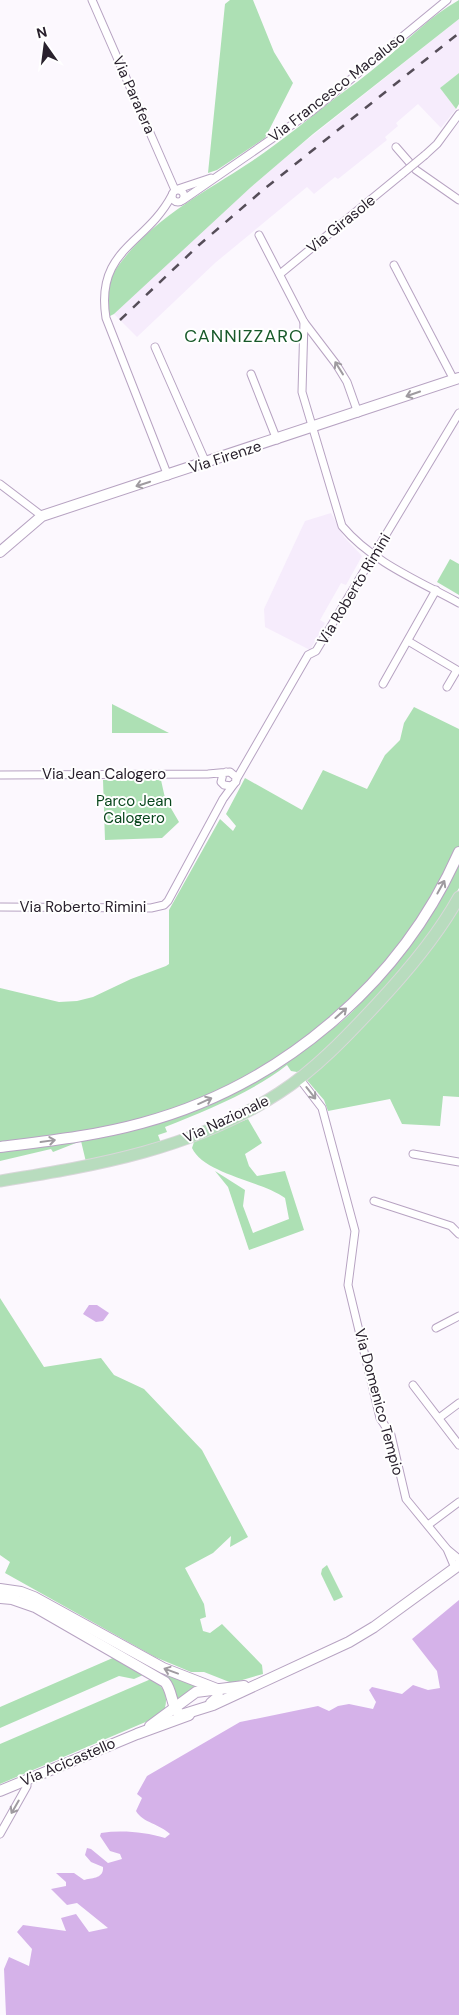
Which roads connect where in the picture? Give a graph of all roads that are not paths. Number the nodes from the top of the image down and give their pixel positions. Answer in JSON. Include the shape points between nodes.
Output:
{"nodes":[{"id":1,"x":92,"y":0,"type":"edge"},
{"id":2,"x":447,"y":0,"type":"edge"},
{"id":3,"x":459,"y":114,"type":"edge"},
{"id":4,"x":396,"y":147,"type":"dead end"},
{"id":5,"x":225,"y":172,"type":"junction"},
{"id":6,"x":175,"y":191,"type":"junction"},
{"id":7,"x":459,"y":200,"type":"edge"},
{"id":8,"x":181,"y":201,"type":"junction"},
{"id":9,"x":152,"y":221,"type":"junction"},
{"id":10,"x":259,"y":235,"type":"dead end"},
{"id":11,"x":394,"y":265,"type":"dead end"},
{"id":12,"x":280,"y":274,"type":"junction"},
{"id":13,"x":304,"y":322,"type":"junction"},
{"id":14,"x":154,"y":347,"type":"dead end"},
{"id":15,"x":251,"y":374,"type":"dead end"},
{"id":16,"x":457,"y":379,"type":"edge"},
{"id":17,"x":358,"y":413,"type":"junction"},
{"id":18,"x":459,"y":413,"type":"edge"},
{"id":19,"x":312,"y":429,"type":"junction"},
{"id":20,"x":277,"y":440,"type":"junction"},
{"id":21,"x":206,"y":463,"type":"junction"},
{"id":22,"x":168,"y":476,"type":"junction"},
{"id":23,"x":0,"y":484,"type":"edge"},
{"id":24,"x":42,"y":516,"type":"junction"},
{"id":25,"x":0,"y":552,"type":"edge"},
{"id":26,"x":374,"y":555,"type":"junction"},
{"id":27,"x":436,"y":590,"type":"junction"},
{"id":28,"x":459,"y":603,"type":"edge"},
{"id":29,"x":408,"y":641,"type":"junction"},
{"id":30,"x":383,"y":684,"type":"dead end"},
{"id":31,"x":447,"y":687,"type":"dead end"},
{"id":32,"x":246,"y":762,"type":"junction"},
{"id":33,"x":228,"y":772,"type":"junction"},
{"id":34,"x":208,"y":774,"type":"junction"},
{"id":35,"x":0,"y":775,"type":"edge"},
{"id":36,"x":235,"y":782,"type":"junction"},
{"id":37,"x":222,"y":783,"type":"junction"},
{"id":38,"x":223,"y":800,"type":"junction"},
{"id":39,"x":459,"y":852,"type":"edge"},
{"id":40,"x":459,"y":897,"type":"edge"},
{"id":41,"x":0,"y":907,"type":"edge"},
{"id":42,"x":299,"y":1078,"type":"junction"},
{"id":43,"x":0,"y":1147,"type":"edge"},
{"id":44,"x":413,"y":1154,"type":"dead end"},
{"id":45,"x":459,"y":1162,"type":"edge"},
{"id":46,"x":0,"y":1181,"type":"edge"},
{"id":47,"x":374,"y":1201,"type":"dead end"},
{"id":48,"x":459,"y":1234,"type":"edge"},
{"id":49,"x":459,"y":1316,"type":"edge"},
{"id":50,"x":436,"y":1328,"type":"dead end"},
{"id":51,"x":413,"y":1384,"type":"dead end"},
{"id":52,"x":459,"y":1404,"type":"edge"},
{"id":53,"x":439,"y":1418,"type":"junction"},
{"id":54,"x":459,"y":1445,"type":"edge"},
{"id":55,"x":459,"y":1502,"type":"edge"},
{"id":56,"x":428,"y":1525,"type":"junction"},
{"id":57,"x":458,"y":1564,"type":"edge"},
{"id":58,"x":0,"y":1589,"type":"edge"},
{"id":59,"x":0,"y":1598,"type":"edge"},
{"id":60,"x":270,"y":1678,"type":"junction"},
{"id":61,"x":217,"y":1689,"type":"junction"},
{"id":62,"x":200,"y":1709,"type":"junction"},
{"id":63,"x":171,"y":1711,"type":"junction"},
{"id":64,"x":137,"y":1734,"type":"junction"},
{"id":65,"x":25,"y":1780,"type":"junction"},
{"id":66,"x":0,"y":1791,"type":"edge"},
{"id":67,"x":0,"y":1834,"type":"edge"}],
"edges":[{"from":1,"to":6,"type":"street","name":"Via Parafera"},
{"from":2,"to":5,"type":"street","name":"Via Francesco Macaluso","via":[[312,111]]},
{"from":3,"to":12,"type":"street","name":"Via Girasole","bridge":true,"via":[[425,155]]},
{"from":4,"to":7,"type":"street","via":[[416,170]]},
{"from":5,"to":6,"type":"street"},
{"from":5,"to":8,"type":"street"},
{"from":6,"to":8,"type":"street","via":[[173,200]]},
{"from":6,"to":8,"type":"street","name":"Via Parafera","via":[[184,193]]},
{"from":6,"to":9,"type":"street"},
{"from":8,"to":9,"type":"street"},
{"from":9,"to":22,"type":"street","via":[[109,270],[103,300],[106,318]]},
{"from":10,"to":12,"type":"street"},
{"from":11,"to":16,"type":"street"},
{"from":12,"to":13,"type":"street"},
{"from":17,"to":13,"type":"street","one_way":true,"via":[[347,382]]},
{"from":13,"to":19,"type":"street","via":[[302,392]]},
{"from":14,"to":21,"type":"street"},
{"from":15,"to":20,"type":"street"},
{"from":16,"to":17,"type":"main road","name":"Via Firenze","one_way":true},
{"from":17,"to":19,"type":"main road","name":"Via Firenze"},
{"from":18,"to":26,"type":"street","name":"Via Roberto Rimini"},
{"from":19,"to":20,"type":"main road","name":"Via Firenze"},
{"from":19,"to":26,"type":"street","via":[[342,526]]},
{"from":20,"to":21,"type":"main road","name":"Via Firenze"},
{"from":21,"to":22,"type":"main road","name":"Via Firenze"},
{"from":22,"to":24,"type":"main road","name":"Via Firenze","one_way":true},
{"from":23,"to":24,"type":"street"},
{"from":24,"to":25,"type":"main road","name":"Via Firenze"},
{"from":26,"to":27,"type":"street"},
{"from":26,"to":32,"type":"street","name":"Via Roberto Rimini","via":[[316,651],[308,655]]},
{"from":27,"to":28,"type":"street"},
{"from":27,"to":29,"type":"street"},
{"from":29,"to":30,"type":"street"},
{"from":29,"to":31,"type":"street","via":[[457,670]]},
{"from":32,"to":33,"type":"street"},
{"from":32,"to":36,"type":"street","name":"Via Roberto Rimini"},
{"from":33,"to":34,"type":"street","name":"Via Jean Calogero"},
{"from":33,"to":36,"type":"street","via":[[236,776]]},
{"from":33,"to":37,"type":"street","via":[[223,774]]},
{"from":34,"to":35,"type":"street","name":"Via Jean Calogero"},
{"from":34,"to":37,"type":"street"},
{"from":36,"to":37,"type":"street","via":[[227,787]]},
{"from":36,"to":38,"type":"street","name":"Via Roberto Rimini"},
{"from":37,"to":38,"type":"street"},
{"from":38,"to":41,"type":"street","name":"Via Roberto Rimini","via":[[164,905],[151,908]]},
{"from":43,"to":39,"type":"main road","one_way":true,"via":[[94,1135],[142,1123],[210,1098],[273,1065],[328,1026],[380,975],[428,911]]},
{"from":40,"to":42,"type":"main road","name":"Via Nazionale","via":[[426,949],[394,986]]},
{"from":42,"to":46,"type":"main road","name":"Via Nazionale","via":[[256,1107],[153,1150],[88,1167]]},
{"from":42,"to":56,"type":"street","name":"Via Domenico Tempio","one_way":true,"via":[[322,1108],[355,1231],[348,1285],[380,1418],[391,1435],[406,1499]]},
{"from":44,"to":45,"type":"street"},
{"from":47,"to":48,"type":"street","via":[[451,1226]]},
{"from":49,"to":50,"type":"street"},
{"from":51,"to":53,"type":"street"},
{"from":52,"to":53,"type":"street"},
{"from":53,"to":54,"type":"street"},
{"from":55,"to":56,"type":"street"},
{"from":56,"to":57,"type":"street"},
{"from":57,"to":60,"type":"main road","via":[[374,1627],[322,1656]]},
{"from":61,"to":58,"type":"main road","one_way":true,"via":[[163,1668],[34,1597]]},
{"from":59,"to":63,"type":"main road","via":[[24,1602],[42,1611],[168,1685]]},
{"from":60,"to":61,"type":"main road","via":[[235,1689]]},
{"from":60,"to":62,"type":"main road"},
{"from":61,"to":62,"type":"main road","via":[[216,1699]]},
{"from":61,"to":63,"type":"main road","via":[[196,1692]]},
{"from":62,"to":63,"type":"main road","via":[[181,1715]]},
{"from":62,"to":64,"type":"main road"},
{"from":63,"to":64,"type":"main road"},
{"from":64,"to":65,"type":"main road","name":"Via Acicastello"},
{"from":65,"to":66,"type":"main road","name":"Via Acicastello"},
{"from":65,"to":67,"type":"street","one_way":true,"via":[[27,1786]]}]}
